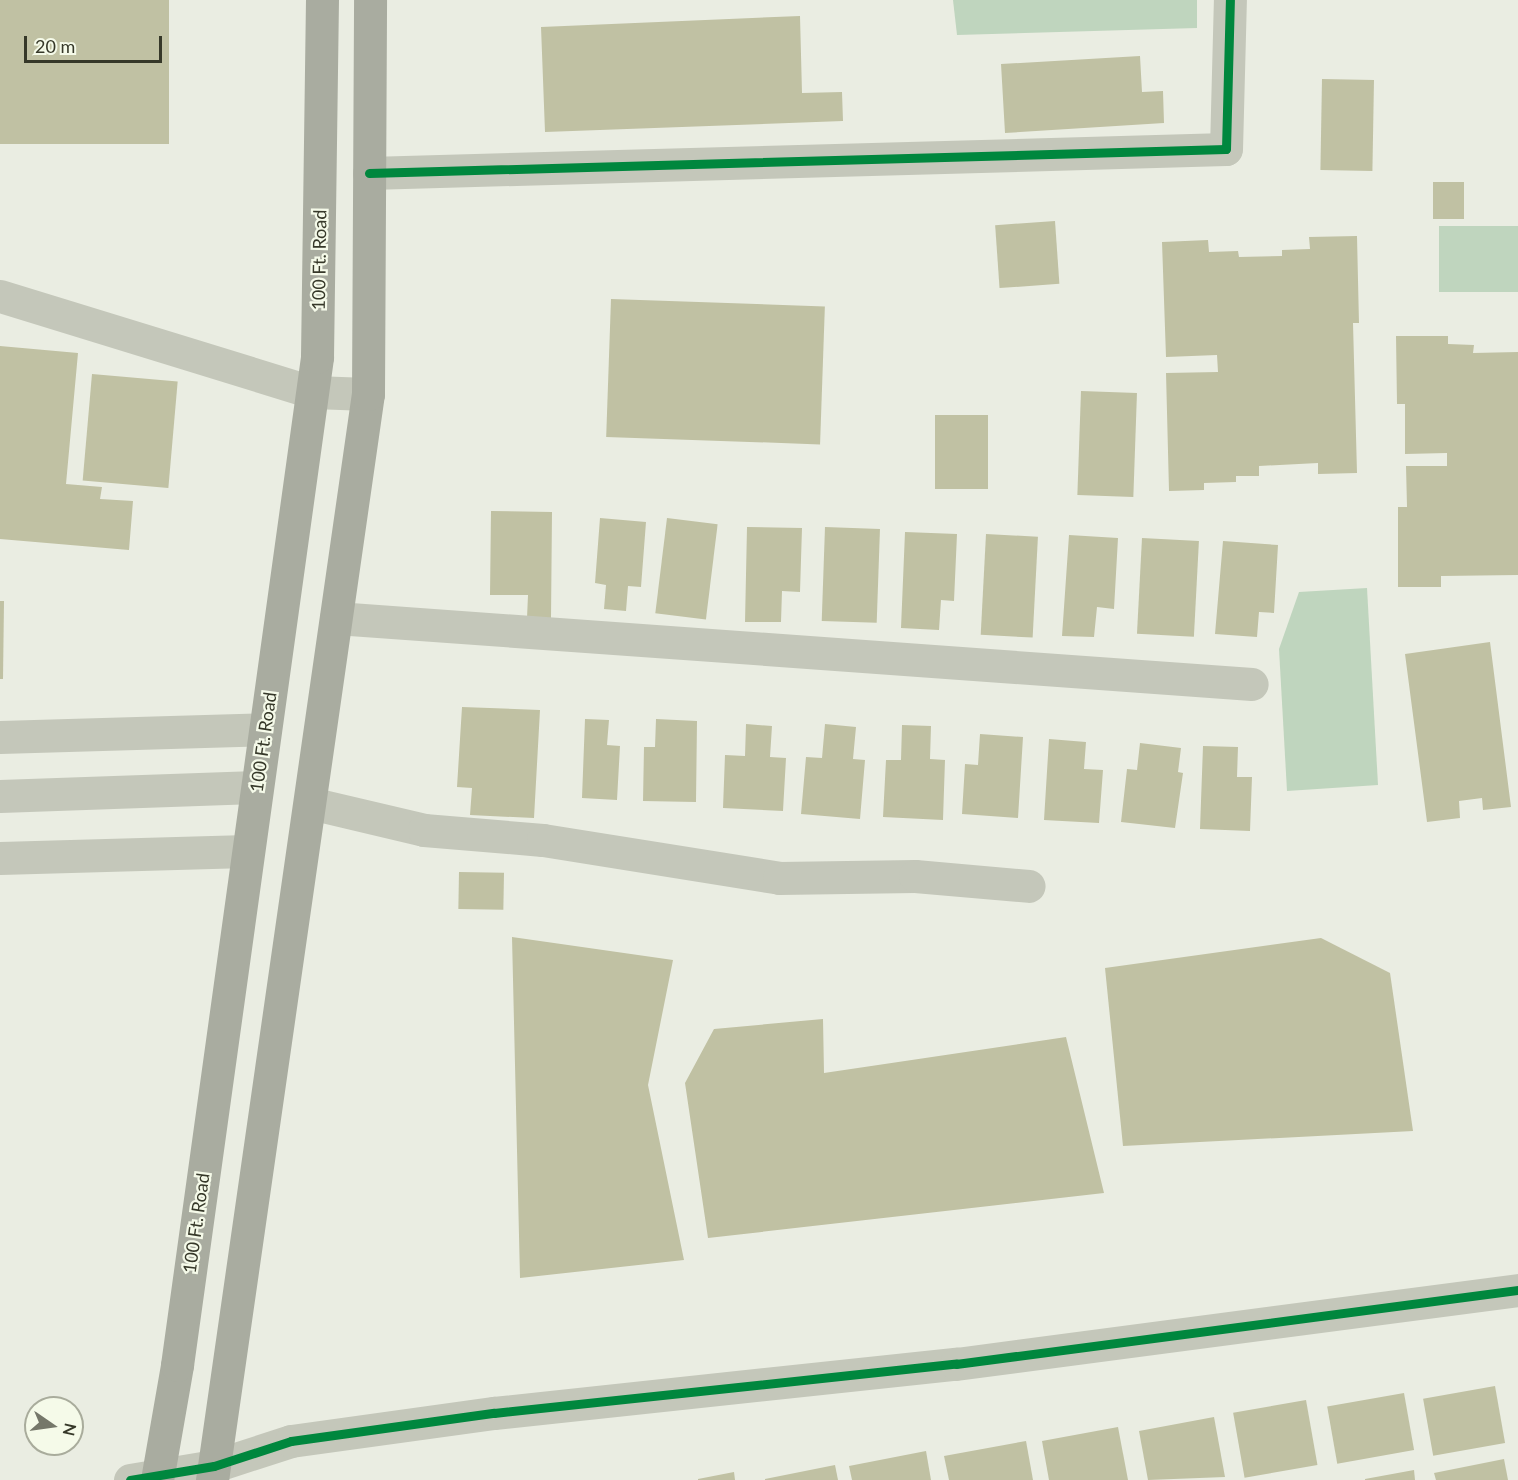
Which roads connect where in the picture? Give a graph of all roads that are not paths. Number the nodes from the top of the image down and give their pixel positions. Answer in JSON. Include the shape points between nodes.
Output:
{"nodes":[{"id":1,"x":322,"y":0,"type":"edge"},
{"id":2,"x":370,"y":0,"type":"edge"},
{"id":3,"x":1230,"y":0,"type":"edge"},
{"id":4,"x":369,"y":174,"type":"junction"},
{"id":5,"x":0,"y":296,"type":"edge"},
{"id":6,"x":313,"y":392,"type":"junction"},
{"id":7,"x":368,"y":394,"type":"junction"},
{"id":8,"x":336,"y":618,"type":"junction"},
{"id":9,"x":1252,"y":684,"type":"dead end"},
{"id":10,"x":265,"y":729,"type":"junction"},
{"id":11,"x":0,"y":737,"type":"edge"},
{"id":12,"x":256,"y":787,"type":"junction"},
{"id":13,"x":0,"y":796,"type":"edge"},
{"id":14,"x":310,"y":803,"type":"junction"},
{"id":15,"x":247,"y":851,"type":"junction"},
{"id":16,"x":0,"y":858,"type":"edge"},
{"id":17,"x":1029,"y":886,"type":"dead end"},
{"id":18,"x":1518,"y":1290,"type":"edge"},
{"id":19,"x":213,"y":1473,"type":"edge"},
{"id":20,"x":148,"y":1478,"type":"edge"}],
"edges":[{"from":1,"to":6,"type":"main road","name":"100 Ft. Road","via":[[317,357]]},
{"from":2,"to":4,"type":"main road"},
{"from":3,"to":4,"type":"street","via":[[1226,149]]},
{"from":4,"to":7,"type":"main road"},
{"from":5,"to":6,"type":"street"},
{"from":6,"to":7,"type":"street"},
{"from":6,"to":10,"type":"main road","name":"100 Ft. Road"},
{"from":7,"to":8,"type":"main road"},
{"from":8,"to":9,"type":"street"},
{"from":8,"to":14,"type":"main road"},
{"from":10,"to":11,"type":"street"},
{"from":10,"to":12,"type":"main road","name":"100 Ft. Road"},
{"from":12,"to":13,"type":"street"},
{"from":12,"to":15,"type":"main road","name":"100 Ft. Road"},
{"from":14,"to":17,"type":"street","via":[[424,830],[543,840],[779,878],[915,876]]},
{"from":14,"to":19,"type":"main road"},
{"from":15,"to":16,"type":"street"},
{"from":15,"to":20,"type":"main road","name":"100 Ft. Road","via":[[177,1365]]},
{"from":18,"to":19,"type":"street","via":[[956,1364],[460,1418],[291,1441]]},
{"from":19,"to":20,"type":"street"}]}
